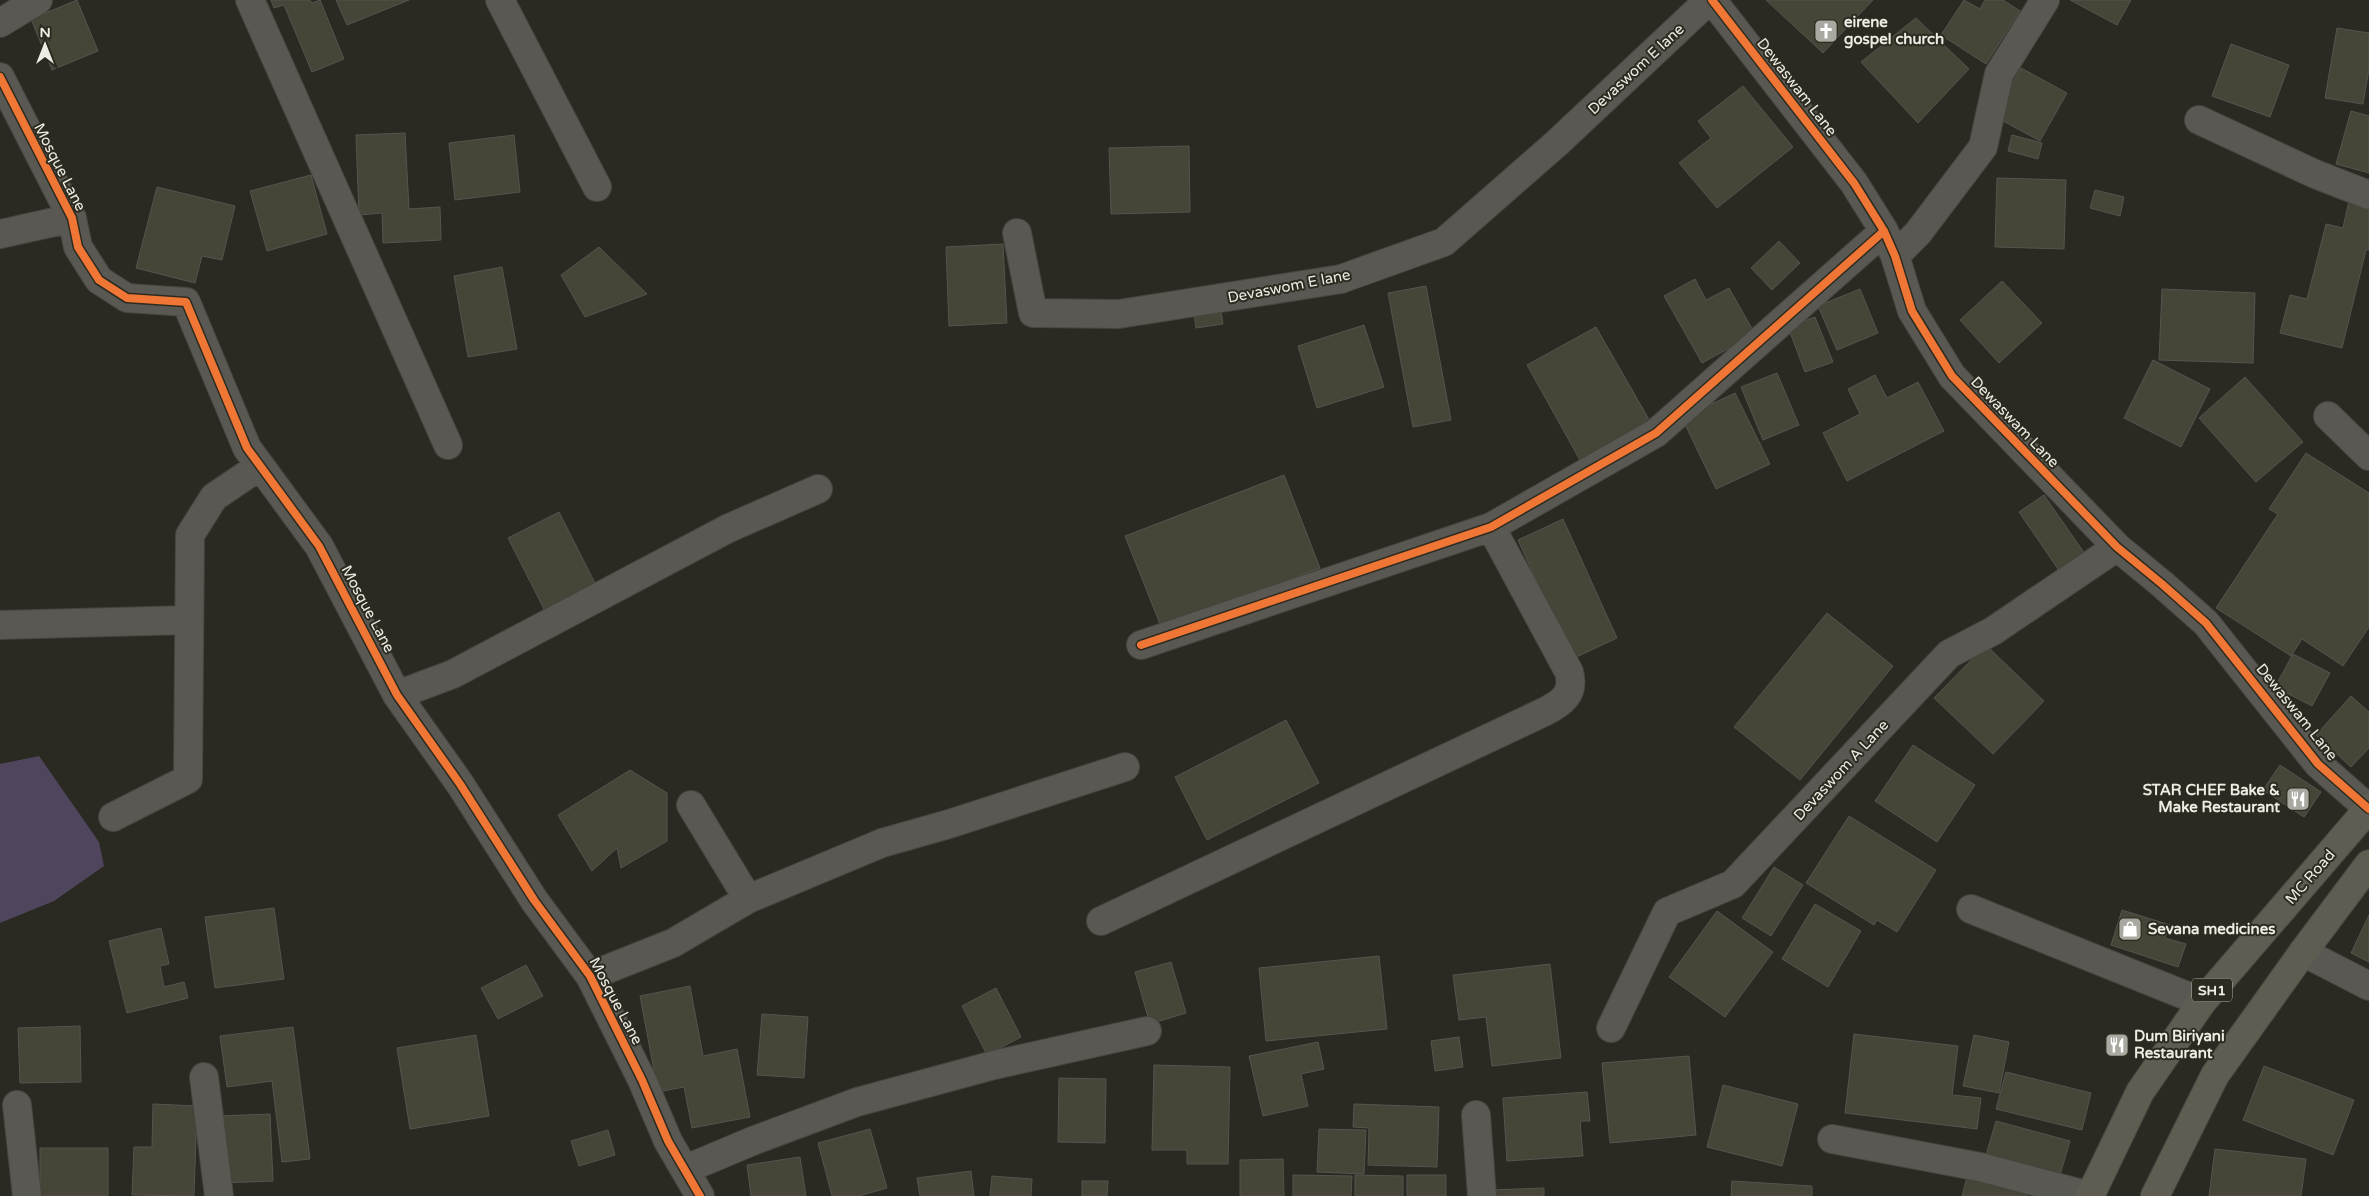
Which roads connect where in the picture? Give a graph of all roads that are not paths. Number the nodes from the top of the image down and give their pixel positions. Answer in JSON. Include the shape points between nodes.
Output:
{"nodes":[{"id":1,"x":38,"y":0,"type":"edge"},
{"id":2,"x":250,"y":0,"type":"edge"},
{"id":3,"x":500,"y":0,"type":"edge"},
{"id":4,"x":1710,"y":0,"type":"edge"},
{"id":5,"x":2045,"y":0,"type":"edge"},
{"id":6,"x":0,"y":23,"type":"edge"},
{"id":7,"x":0,"y":77,"type":"edge"},
{"id":8,"x":2199,"y":120,"type":"dead end"},
{"id":9,"x":597,"y":187,"type":"dead end"},
{"id":10,"x":2369,"y":195,"type":"edge"},
{"id":11,"x":72,"y":218,"type":"junction"},
{"id":12,"x":1884,"y":231,"type":"junction"},
{"id":13,"x":1017,"y":233,"type":"dead end"},
{"id":14,"x":0,"y":234,"type":"edge"},
{"id":15,"x":1895,"y":256,"type":"junction"},
{"id":16,"x":2328,"y":416,"type":"dead end"},
{"id":17,"x":448,"y":445,"type":"dead end"},
{"id":18,"x":2369,"y":456,"type":"edge"},
{"id":19,"x":260,"y":466,"type":"junction"},
{"id":20,"x":818,"y":489,"type":"dead end"},
{"id":21,"x":1491,"y":527,"type":"junction"},
{"id":22,"x":2117,"y":547,"type":"junction"},
{"id":23,"x":188,"y":620,"type":"junction"},
{"id":24,"x":0,"y":625,"type":"edge"},
{"id":25,"x":1141,"y":645,"type":"dead end"},
{"id":26,"x":396,"y":695,"type":"junction"},
{"id":27,"x":1126,"y":767,"type":"dead end"},
{"id":28,"x":691,"y":805,"type":"dead end"},
{"id":29,"x":2369,"y":808,"type":"edge"},
{"id":30,"x":113,"y":817,"type":"dead end"},
{"id":31,"x":2369,"y":864,"type":"edge"},
{"id":32,"x":748,"y":899,"type":"junction"},
{"id":33,"x":1971,"y":909,"type":"dead end"},
{"id":34,"x":1101,"y":921,"type":"dead end"},
{"id":35,"x":2302,"y":952,"type":"junction"},
{"id":36,"x":590,"y":976,"type":"junction"},
{"id":37,"x":2369,"y":986,"type":"edge"},
{"id":38,"x":2202,"y":1002,"type":"junction"},
{"id":39,"x":1611,"y":1028,"type":"dead end"},
{"id":40,"x":1146,"y":1031,"type":"dead end"},
{"id":41,"x":204,"y":1077,"type":"dead end"},
{"id":42,"x":17,"y":1105,"type":"dead end"},
{"id":43,"x":1476,"y":1115,"type":"dead end"},
{"id":44,"x":1832,"y":1139,"type":"dead end"},
{"id":45,"x":686,"y":1168,"type":"junction"},
{"id":46,"x":28,"y":1196,"type":"edge"},
{"id":47,"x":219,"y":1196,"type":"edge"},
{"id":48,"x":700,"y":1196,"type":"edge"},
{"id":49,"x":1482,"y":1196,"type":"edge"},
{"id":50,"x":2090,"y":1196,"type":"edge"},
{"id":51,"x":2155,"y":1196,"type":"edge"}],
"edges":[{"from":1,"to":6,"type":"street"},
{"from":2,"to":17,"type":"street"},
{"from":3,"to":9,"type":"street"},
{"from":4,"to":12,"type":"street","name":"Dewaswam Lane","via":[[1854,183]]},
{"from":4,"to":13,"type":"street","name":"Devaswom E lane","via":[[1557,143],[1444,242],[1341,279],[1120,314],[1033,313]]},
{"from":5,"to":15,"type":"street","via":[[1999,74],[1983,148],[1918,233]]},
{"from":7,"to":11,"type":"street","name":"Mosque Lane"},
{"from":8,"to":10,"type":"street","via":[[2315,174]]},
{"from":11,"to":14,"type":"street"},
{"from":11,"to":19,"type":"street","name":"Mosque Lane","via":[[78,246],[99,280],[127,298],[186,302],[247,448]]},
{"from":12,"to":15,"type":"street","name":"Dewaswam Lane"},
{"from":12,"to":21,"type":"street","via":[[1656,433]]},
{"from":15,"to":22,"type":"street","name":"Dewaswam Lane","via":[[1912,311],[1952,376]]},
{"from":16,"to":18,"type":"street"},
{"from":19,"to":23,"type":"street","via":[[214,497],[190,535]]},
{"from":19,"to":26,"type":"street","name":"Mosque Lane","via":[[319,546]]},
{"from":20,"to":26,"type":"street","via":[[727,529],[453,674]]},
{"from":21,"to":25,"type":"street"},
{"from":21,"to":34,"type":"street","via":[[1569,672],[1571,685],[1564,700]]},
{"from":22,"to":29,"type":"street","name":"Dewaswam Lane","via":[[2206,623],[2318,764]]},
{"from":22,"to":39,"type":"street","name":"Devaswom A Lane","via":[[1993,631],[1950,654],[1733,884],[1667,912]]},
{"from":23,"to":24,"type":"street"},
{"from":23,"to":30,"type":"street","via":[[188,779]]},
{"from":26,"to":36,"type":"street","name":"Mosque Lane","via":[[438,750],[534,900]]},
{"from":27,"to":32,"type":"street","via":[[882,844]]},
{"from":28,"to":32,"type":"street"},
{"from":29,"to":38,"type":"main road","name":"MC Road","number":"SH1"},
{"from":31,"to":35,"type":"main road"},
{"from":32,"to":36,"type":"street","via":[[673,943]]},
{"from":33,"to":38,"type":"street"},
{"from":35,"to":37,"type":"street"},
{"from":35,"to":51,"type":"main road","via":[[2215,1075]]},
{"from":36,"to":45,"type":"street","name":"Mosque Lane","via":[[642,1080],[668,1141]]},
{"from":38,"to":50,"type":"main road","name":"MC Road","number":"SH1","via":[[2140,1092]]},
{"from":40,"to":45,"type":"street","via":[[994,1065],[857,1102]]},
{"from":41,"to":47,"type":"street"},
{"from":42,"to":46,"type":"street"},
{"from":43,"to":49,"type":"street"},
{"from":44,"to":50,"type":"street","via":[[1980,1167]]},
{"from":45,"to":48,"type":"street","name":"Mosque Lane"}]}
